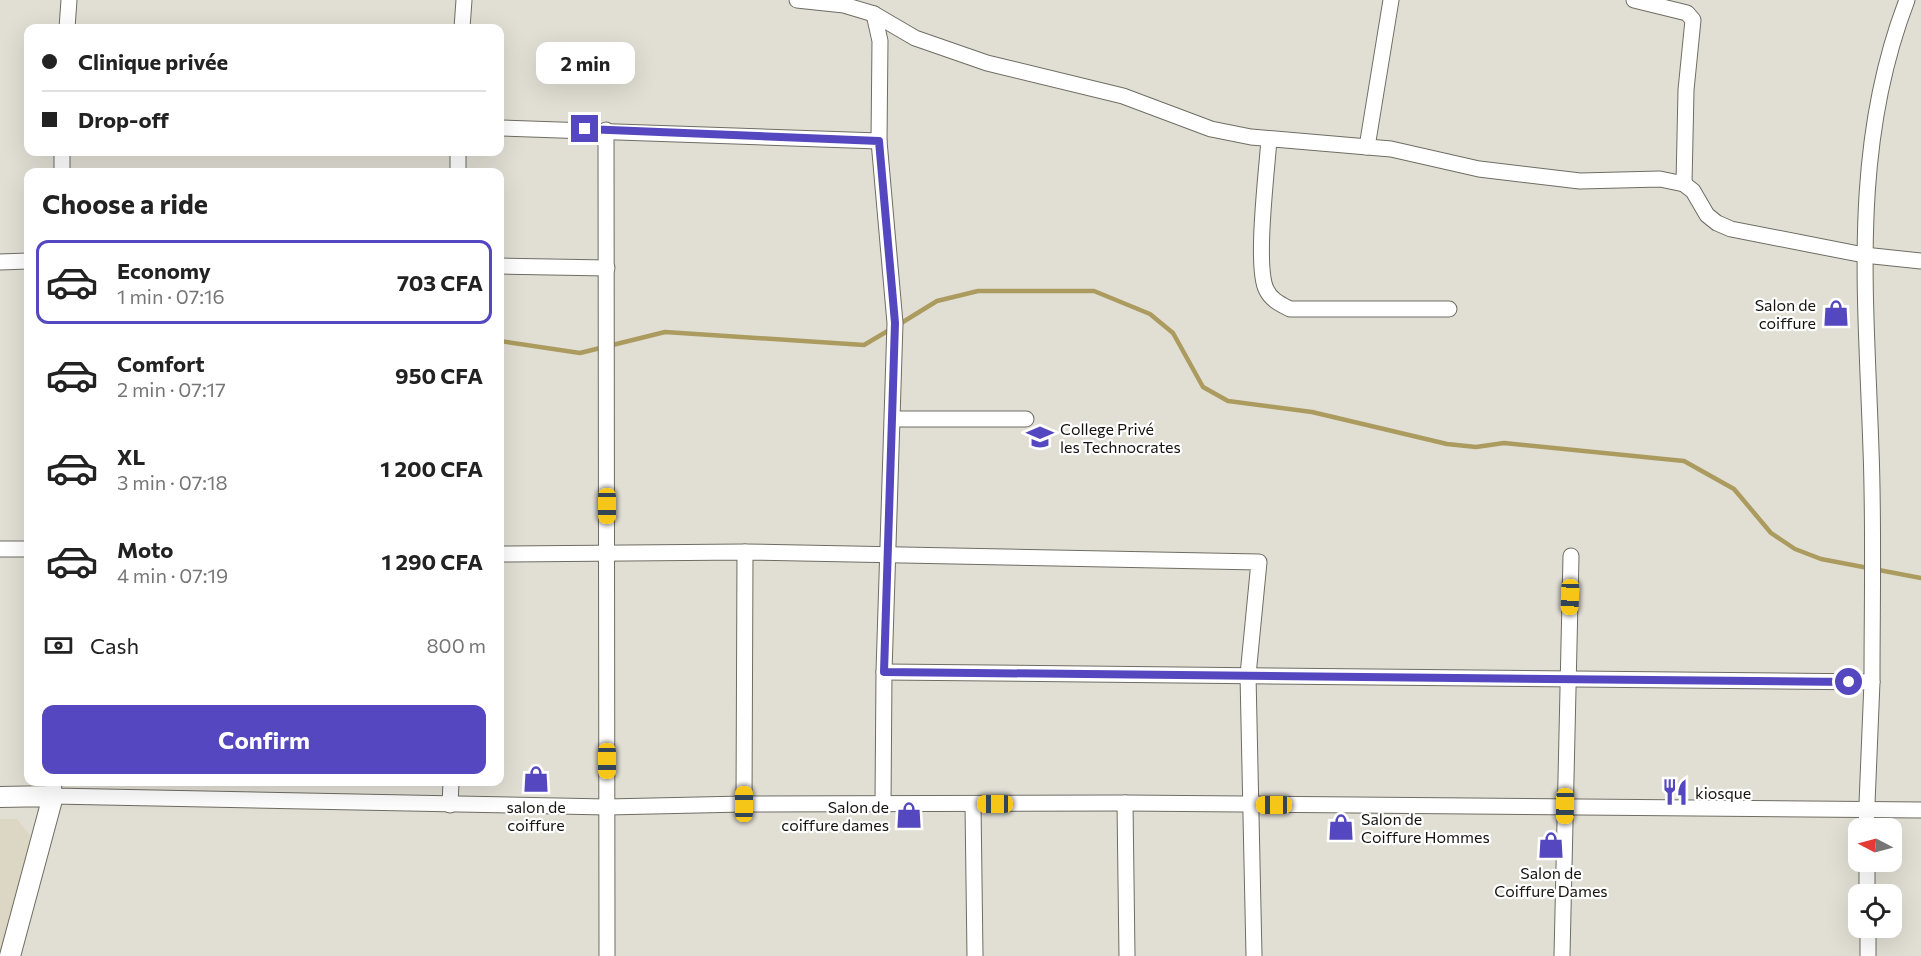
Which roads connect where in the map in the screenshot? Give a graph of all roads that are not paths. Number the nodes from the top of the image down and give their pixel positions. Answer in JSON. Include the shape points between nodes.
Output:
{"nodes":[{"id":1,"x":69,"y":0,"type":"edge"},
{"id":2,"x":464,"y":0,"type":"edge"},
{"id":3,"x":797,"y":0,"type":"edge"},
{"id":4,"x":1391,"y":0,"type":"edge"},
{"id":5,"x":1634,"y":0,"type":"edge"},
{"id":6,"x":1907,"y":0,"type":"edge"},
{"id":7,"x":874,"y":14,"type":"junction"},
{"id":8,"x":67,"y":24,"type":"edge"},
{"id":9,"x":462,"y":24,"type":"edge"},
{"id":10,"x":504,"y":128,"type":"edge"},
{"id":11,"x":606,"y":130,"type":"junction"},
{"id":12,"x":1269,"y":139,"type":"junction"},
{"id":13,"x":879,"y":141,"type":"junction"},
{"id":14,"x":1367,"y":147,"type":"junction"},
{"id":15,"x":1684,"y":184,"type":"junction"},
{"id":16,"x":1864,"y":255,"type":"junction"},
{"id":17,"x":24,"y":261,"type":"edge"},
{"id":18,"x":1921,"y":261,"type":"edge"},
{"id":19,"x":0,"y":262,"type":"edge"},
{"id":20,"x":504,"y":266,"type":"edge"},
{"id":21,"x":607,"y":268,"type":"junction"},
{"id":22,"x":1449,"y":309,"type":"dead end"},
{"id":23,"x":893,"y":419,"type":"junction"},
{"id":24,"x":1026,"y":419,"type":"dead end"},
{"id":25,"x":0,"y":549,"type":"edge"},
{"id":26,"x":24,"y":549,"type":"edge"},
{"id":27,"x":744,"y":552,"type":"junction"},
{"id":28,"x":607,"y":553,"type":"junction"},
{"id":29,"x":504,"y":554,"type":"edge"},
{"id":30,"x":887,"y":554,"type":"junction"},
{"id":31,"x":1571,"y":556,"type":"dead end"},
{"id":32,"x":884,"y":672,"type":"junction"},
{"id":33,"x":1248,"y":675,"type":"junction"},
{"id":34,"x":1567,"y":678,"type":"junction"},
{"id":35,"x":1872,"y":682,"type":"junction"},
{"id":36,"x":451,"y":786,"type":"edge"},
{"id":37,"x":53,"y":789,"type":"edge"},
{"id":38,"x":0,"y":796,"type":"edge"},
{"id":39,"x":1125,"y":803,"type":"junction"},
{"id":40,"x":744,"y":804,"type":"junction"},
{"id":41,"x":973,"y":804,"type":"junction"},
{"id":42,"x":450,"y":805,"type":"junction"},
{"id":43,"x":884,"y":805,"type":"junction"},
{"id":44,"x":1252,"y":805,"type":"junction"},
{"id":45,"x":1565,"y":806,"type":"junction"},
{"id":46,"x":607,"y":807,"type":"junction"},
{"id":47,"x":1866,"y":809,"type":"junction"},
{"id":48,"x":1921,"y":810,"type":"edge"},
{"id":49,"x":1866,"y":818,"type":"edge"},
{"id":50,"x":1868,"y":938,"type":"edge"},
{"id":51,"x":10,"y":956,"type":"edge"},
{"id":52,"x":607,"y":956,"type":"edge"},
{"id":53,"x":975,"y":956,"type":"edge"},
{"id":54,"x":1127,"y":956,"type":"edge"},
{"id":55,"x":1254,"y":956,"type":"edge"},
{"id":56,"x":1562,"y":956,"type":"edge"},
{"id":57,"x":1868,"y":956,"type":"edge"}],
"edges":[{"from":1,"to":8,"type":"street"},
{"from":2,"to":9,"type":"street"},
{"from":3,"to":7,"type":"street","via":[[844,5]]},
{"from":4,"to":14,"type":"street"},
{"from":5,"to":15,"type":"street","via":[[1687,13],[1693,20],[1686,90]]},
{"from":6,"to":16,"type":"street","via":[[1893,37],[1871,138]]},
{"from":7,"to":12,"type":"street","via":[[915,38],[987,63],[1123,96],[1211,129]]},
{"from":7,"to":13,"type":"street","via":[[880,41]]},
{"from":10,"to":11,"type":"street"},
{"from":11,"to":13,"type":"street"},
{"from":11,"to":21,"type":"street"},
{"from":12,"to":14,"type":"street"},
{"from":12,"to":22,"type":"street","via":[[1261,261],[1265,288],[1274,301],[1290,309]]},
{"from":13,"to":23,"type":"street","via":[[895,323]]},
{"from":14,"to":15,"type":"street","via":[[1479,169],[1560,179],[1660,179]]},
{"from":15,"to":16,"type":"street","via":[[1693,191],[1707,215],[1731,229]]},
{"from":16,"to":18,"type":"street"},
{"from":16,"to":35,"type":"street","via":[[1872,471]]},
{"from":17,"to":19,"type":"street"},
{"from":20,"to":21,"type":"street"},
{"from":21,"to":28,"type":"street"},
{"from":23,"to":24,"type":"street"},
{"from":23,"to":30,"type":"street"},
{"from":25,"to":26,"type":"street"},
{"from":27,"to":28,"type":"street"},
{"from":27,"to":30,"type":"street"},
{"from":27,"to":40,"type":"street"},
{"from":28,"to":29,"type":"street"},
{"from":28,"to":46,"type":"street"},
{"from":30,"to":32,"type":"street"},
{"from":30,"to":33,"type":"street","via":[[1259,562]]},
{"from":31,"to":34,"type":"street"},
{"from":32,"to":33,"type":"street"},
{"from":32,"to":43,"type":"street"},
{"from":33,"to":34,"type":"street"},
{"from":33,"to":44,"type":"street"},
{"from":34,"to":35,"type":"street"},
{"from":34,"to":45,"type":"street"},
{"from":35,"to":47,"type":"street"},
{"from":36,"to":42,"type":"street"},
{"from":37,"to":38,"type":"street"},
{"from":37,"to":42,"type":"street"},
{"from":37,"to":51,"type":"street"},
{"from":39,"to":41,"type":"street"},
{"from":39,"to":44,"type":"street"},
{"from":39,"to":54,"type":"street"},
{"from":40,"to":43,"type":"street"},
{"from":40,"to":46,"type":"street"},
{"from":41,"to":43,"type":"street"},
{"from":41,"to":53,"type":"street"},
{"from":42,"to":46,"type":"street"},
{"from":44,"to":45,"type":"street"},
{"from":44,"to":55,"type":"street"},
{"from":45,"to":47,"type":"street"},
{"from":45,"to":56,"type":"street"},
{"from":46,"to":52,"type":"street"},
{"from":47,"to":48,"type":"street"},
{"from":47,"to":49,"type":"street"},
{"from":50,"to":57,"type":"street"}]}
